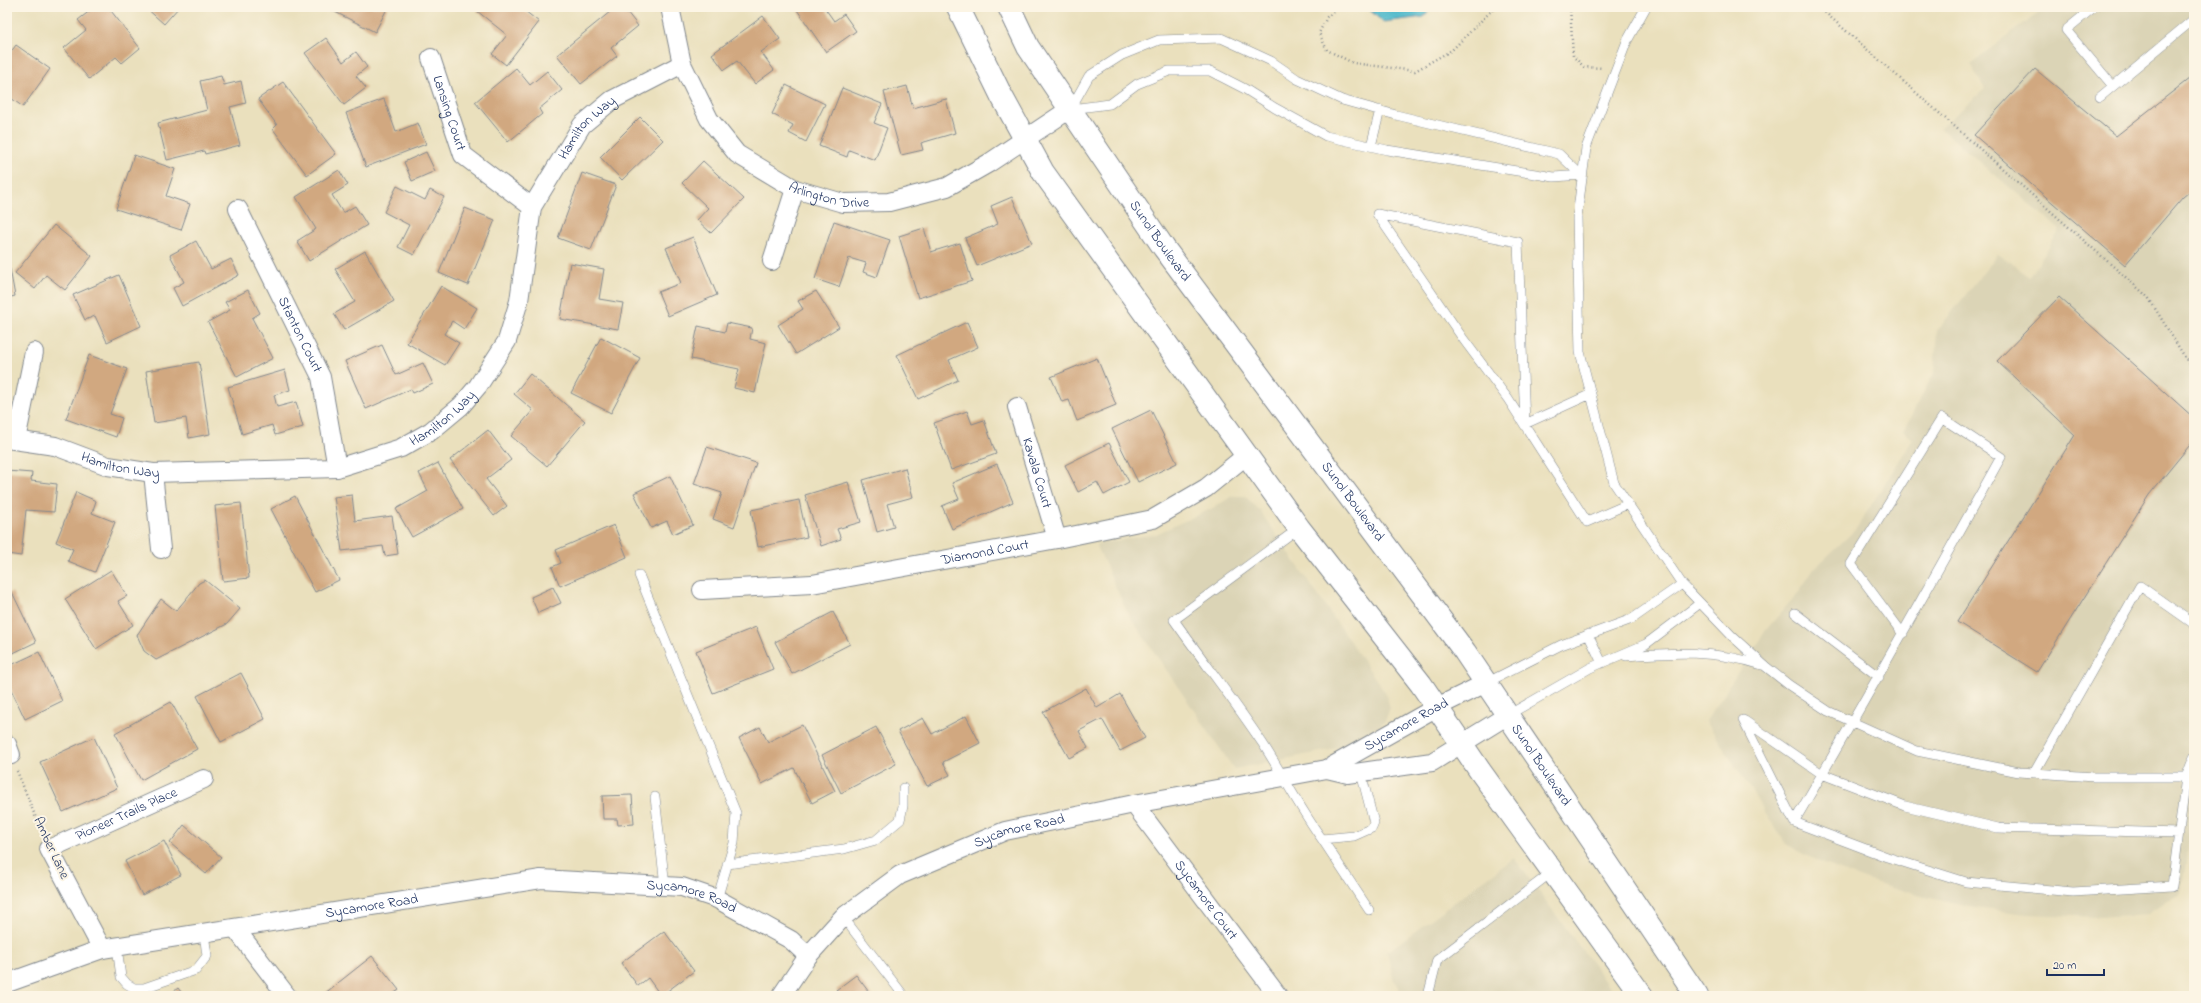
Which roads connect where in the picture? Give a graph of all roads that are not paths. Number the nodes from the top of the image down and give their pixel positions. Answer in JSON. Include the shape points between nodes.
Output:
{"nodes":[{"id":1,"x":670,"y":7,"type":"edge"},
{"id":2,"x":958,"y":7,"type":"edge"},
{"id":3,"x":1009,"y":7,"type":"edge"},
{"id":4,"x":1646,"y":7,"type":"edge"},
{"id":5,"x":2094,"y":7,"type":"edge"},
{"id":6,"x":2194,"y":19,"type":"edge"},
{"id":7,"x":431,"y":58,"type":"dead end"},
{"id":8,"x":682,"y":64,"type":"junction"},
{"id":9,"x":2113,"y":86,"type":"junction"},
{"id":10,"x":2100,"y":97,"type":"dead end"},
{"id":11,"x":1070,"y":109,"type":"junction"},
{"id":12,"x":1380,"y":110,"type":"junction"},
{"id":13,"x":1025,"y":139,"type":"junction"},
{"id":14,"x":1371,"y":146,"type":"junction"},
{"id":15,"x":1581,"y":175,"type":"junction"},
{"id":16,"x":795,"y":190,"type":"junction"},
{"id":17,"x":532,"y":207,"type":"junction"},
{"id":18,"x":238,"y":209,"type":"dead end"},
{"id":19,"x":772,"y":261,"type":"dead end"},
{"id":20,"x":34,"y":352,"type":"dead end"},
{"id":21,"x":1591,"y":394,"type":"junction"},
{"id":22,"x":1017,"y":407,"type":"dead end"},
{"id":23,"x":1525,"y":424,"type":"junction"},
{"id":24,"x":11,"y":439,"type":"edge"},
{"id":25,"x":1248,"y":454,"type":"junction"},
{"id":26,"x":337,"y":468,"type":"junction"},
{"id":27,"x":153,"y":473,"type":"junction"},
{"id":28,"x":1628,"y":504,"type":"junction"},
{"id":29,"x":1299,"y":528,"type":"junction"},
{"id":30,"x":1057,"y":539,"type":"junction"},
{"id":31,"x":161,"y":549,"type":"dead end"},
{"id":32,"x":639,"y":576,"type":"dead end"},
{"id":33,"x":1682,"y":584,"type":"junction"},
{"id":34,"x":702,"y":590,"type":"dead end"},
{"id":35,"x":1699,"y":604,"type":"junction"},
{"id":36,"x":1795,"y":613,"type":"dead end"},
{"id":37,"x":2194,"y":624,"type":"edge"},
{"id":38,"x":1588,"y":634,"type":"junction"},
{"id":39,"x":1902,"y":634,"type":"junction"},
{"id":40,"x":1620,"y":656,"type":"junction"},
{"id":41,"x":1602,"y":663,"type":"junction"},
{"id":42,"x":1765,"y":666,"type":"junction"},
{"id":43,"x":1879,"y":677,"type":"junction"},
{"id":44,"x":1486,"y":683,"type":"junction"},
{"id":45,"x":1437,"y":707,"type":"junction"},
{"id":46,"x":1508,"y":716,"type":"junction"},
{"id":47,"x":1854,"y":723,"type":"junction"},
{"id":48,"x":1462,"y":744,"type":"junction"},
{"id":49,"x":2194,"y":757,"type":"edge"},
{"id":50,"x":1327,"y":769,"type":"junction"},
{"id":51,"x":1361,"y":773,"type":"junction"},
{"id":52,"x":2034,"y":773,"type":"junction"},
{"id":53,"x":1822,"y":774,"type":"junction"},
{"id":54,"x":2190,"y":777,"type":"edge"},
{"id":55,"x":1285,"y":778,"type":"junction"},
{"id":56,"x":204,"y":779,"type":"dead end"},
{"id":57,"x":903,"y":788,"type":"dead end"},
{"id":58,"x":655,"y":797,"type":"dead end"},
{"id":59,"x":1134,"y":804,"type":"junction"},
{"id":60,"x":1794,"y":822,"type":"junction"},
{"id":61,"x":2179,"y":833,"type":"junction"},
{"id":62,"x":1322,"y":839,"type":"junction"},
{"id":63,"x":49,"y":849,"type":"joint"},
{"id":64,"x":727,"y":864,"type":"junction"},
{"id":65,"x":1552,"y":872,"type":"junction"},
{"id":66,"x":665,"y":886,"type":"junction"},
{"id":67,"x":717,"y":899,"type":"junction"},
{"id":68,"x":1368,"y":910,"type":"dead end"},
{"id":69,"x":843,"y":917,"type":"junction"},
{"id":70,"x":235,"y":928,"type":"junction"},
{"id":71,"x":204,"y":933,"type":"junction"},
{"id":72,"x":110,"y":948,"type":"junction"},
{"id":73,"x":808,"y":956,"type":"junction"},
{"id":74,"x":7,"y":983,"type":"edge"},
{"id":75,"x":287,"y":996,"type":"edge"},
{"id":76,"x":781,"y":996,"type":"edge"},
{"id":77,"x":904,"y":996,"type":"edge"},
{"id":78,"x":1278,"y":996,"type":"edge"},
{"id":79,"x":1428,"y":996,"type":"edge"},
{"id":80,"x":1642,"y":996,"type":"edge"},
{"id":81,"x":1697,"y":996,"type":"edge"}],
"edges":[{"from":1,"to":8,"type":"street","name":"Arlington Drive"},
{"from":2,"to":13,"type":"main road"},
{"from":3,"to":11,"type":"main road","name":"Sunol Boulevard","via":[[1028,46]]},
{"from":4,"to":15,"type":"lane","via":[[1627,41],[1586,148]]},
{"from":5,"to":9,"type":"lane","via":[[2066,30]]},
{"from":6,"to":9,"type":"lane"},
{"from":7,"to":17,"type":"street","name":"Lansing Court","via":[[463,155]]},
{"from":8,"to":16,"type":"street","name":"Arlington Drive","via":[[709,119],[737,154]]},
{"from":8,"to":17,"type":"street","name":"Hamilton Way","via":[[612,100],[582,125]]},
{"from":9,"to":10,"type":"lane"},
{"from":11,"to":12,"type":"lane","via":[[1089,76],[1122,55],[1159,40],[1221,38],[1271,61],[1318,90],[1342,100]]},
{"from":11,"to":13,"type":"street","name":"Arlington Drive"},
{"from":11,"to":14,"type":"lane","via":[[1110,104],[1137,84],[1169,70],[1210,71],[1326,136]]},
{"from":11,"to":44,"type":"main road","name":"Sunol Boulevard","via":[[1164,248]]},
{"from":12,"to":14,"type":"lane"},
{"from":12,"to":15,"type":"lane","via":[[1559,154]]},
{"from":13,"to":16,"type":"street","name":"Arlington Drive","via":[[947,187],[889,202],[844,203]]},
{"from":13,"to":25,"type":"main road","via":[[1043,172]]},
{"from":14,"to":15,"type":"lane","via":[[1554,177]]},
{"from":15,"to":21,"type":"lane","via":[[1577,217],[1580,352]]},
{"from":16,"to":19,"type":"street"},
{"from":17,"to":26,"type":"street","name":"Hamilton Way","via":[[519,301],[507,340],[478,386],[461,406],[431,431],[401,448]]},
{"from":18,"to":26,"type":"street","name":"Stanton Court","via":[[321,378]]},
{"from":20,"to":24,"type":"street"},
{"from":21,"to":23,"type":"lane"},
{"from":21,"to":28,"type":"lane","via":[[1614,483]]},
{"from":22,"to":30,"type":"street","name":"Kavala Court"},
{"from":23,"to":23,"type":"lane","via":[[1518,242],[1377,214],[1464,340]]},
{"from":23,"to":28,"type":"lane","via":[[1587,522]]},
{"from":24,"to":27,"type":"street","name":"Hamilton Way","via":[[55,446],[108,466]]},
{"from":25,"to":29,"type":"main road"},
{"from":25,"to":30,"type":"street","name":"Diamond Court","via":[[1206,488],[1153,519]]},
{"from":26,"to":27,"type":"street","name":"Hamilton Way"},
{"from":27,"to":31,"type":"street"},
{"from":28,"to":33,"type":"lane"},
{"from":29,"to":45,"type":"main road"},
{"from":29,"to":55,"type":"lane","via":[[1174,620]]},
{"from":30,"to":34,"type":"street","name":"Diamond Court","via":[[812,584]]},
{"from":32,"to":64,"type":"lane","via":[[736,813],[734,843]]},
{"from":33,"to":35,"type":"lane"},
{"from":33,"to":38,"type":"lane","via":[[1632,619]]},
{"from":35,"to":40,"type":"lane","via":[[1646,644]]},
{"from":35,"to":42,"type":"lane"},
{"from":36,"to":43,"type":"lane"},
{"from":37,"to":52,"type":"lane","via":[[2140,586]]},
{"from":38,"to":41,"type":"lane"},
{"from":38,"to":44,"type":"lane"},
{"from":39,"to":39,"type":"lane","via":[[1851,564],[1942,418],[2001,457]]},
{"from":39,"to":43,"type":"lane"},
{"from":40,"to":41,"type":"lane"},
{"from":40,"to":42,"type":"lane","via":[[1689,652],[1737,657]]},
{"from":41,"to":46,"type":"lane","via":[[1560,684]]},
{"from":42,"to":47,"type":"lane","via":[[1828,711]]},
{"from":43,"to":47,"type":"lane"},
{"from":44,"to":45,"type":"street","name":"Sycamore Road"},
{"from":44,"to":46,"type":"main road","name":"Sunol Boulevard"},
{"from":45,"to":48,"type":"main road"},
{"from":45,"to":50,"type":"street","name":"Sycamore Road"},
{"from":46,"to":48,"type":"street","name":"Sycamore Road"},
{"from":46,"to":81,"type":"main road","name":"Sunol Boulevard"},
{"from":47,"to":52,"type":"lane","via":[[1917,751]]},
{"from":47,"to":53,"type":"lane"},
{"from":48,"to":51,"type":"street","name":"Sycamore Road","via":[[1432,762]]},
{"from":48,"to":65,"type":"main road"},
{"from":49,"to":54,"type":"lane"},
{"from":50,"to":51,"type":"street","name":"Sycamore Road","via":[[1348,774]]},
{"from":50,"to":55,"type":"street","name":"Sycamore Road"},
{"from":51,"to":62,"type":"lane","via":[[1374,823],[1372,828],[1354,836]]},
{"from":52,"to":54,"type":"lane","via":[[2094,777]]},
{"from":53,"to":60,"type":"lane"},
{"from":53,"to":60,"type":"lane","via":[[1743,720]]},
{"from":53,"to":61,"type":"lane","via":[[1905,806],[1998,828]]},
{"from":54,"to":61,"type":"lane"},
{"from":55,"to":59,"type":"street","name":"Sycamore Road"},
{"from":55,"to":62,"type":"lane","via":[[1304,814]]},
{"from":56,"to":63,"type":"street","name":"Pioneer Trails Place"},
{"from":57,"to":64,"type":"lane","via":[[904,806],[900,820],[876,840],[844,850]]},
{"from":58,"to":66,"type":"lane"},
{"from":59,"to":69,"type":"street","name":"Sycamore Road","via":[[1005,831],[900,875]]},
{"from":59,"to":78,"type":"street","name":"Sycamore Court"},
{"from":60,"to":61,"type":"lane","via":[[1966,882],[2073,892],[2172,886]]},
{"from":62,"to":68,"type":"lane"},
{"from":63,"to":72,"type":"street","name":"Amber Lane"},
{"from":64,"to":67,"type":"lane"},
{"from":65,"to":79,"type":"lane","via":[[1437,960]]},
{"from":65,"to":80,"type":"main road"},
{"from":66,"to":67,"type":"street","name":"Sycamore Road","via":[[682,887]]},
{"from":66,"to":70,"type":"street","name":"Sycamore Road","via":[[541,879]]},
{"from":67,"to":73,"type":"street","name":"Sycamore Road","via":[[791,940]]},
{"from":69,"to":73,"type":"street","name":"Sycamore Road"},
{"from":69,"to":77,"type":"lane"},
{"from":70,"to":71,"type":"street","name":"Sycamore Road"},
{"from":70,"to":75,"type":"street"},
{"from":71,"to":72,"type":"street","name":"Sycamore Road"},
{"from":71,"to":72,"type":"lane","via":[[207,956],[196,970],[144,988],[134,988],[121,977]]},
{"from":72,"to":74,"type":"street","name":"Sycamore Road"},
{"from":73,"to":76,"type":"street"}]}
